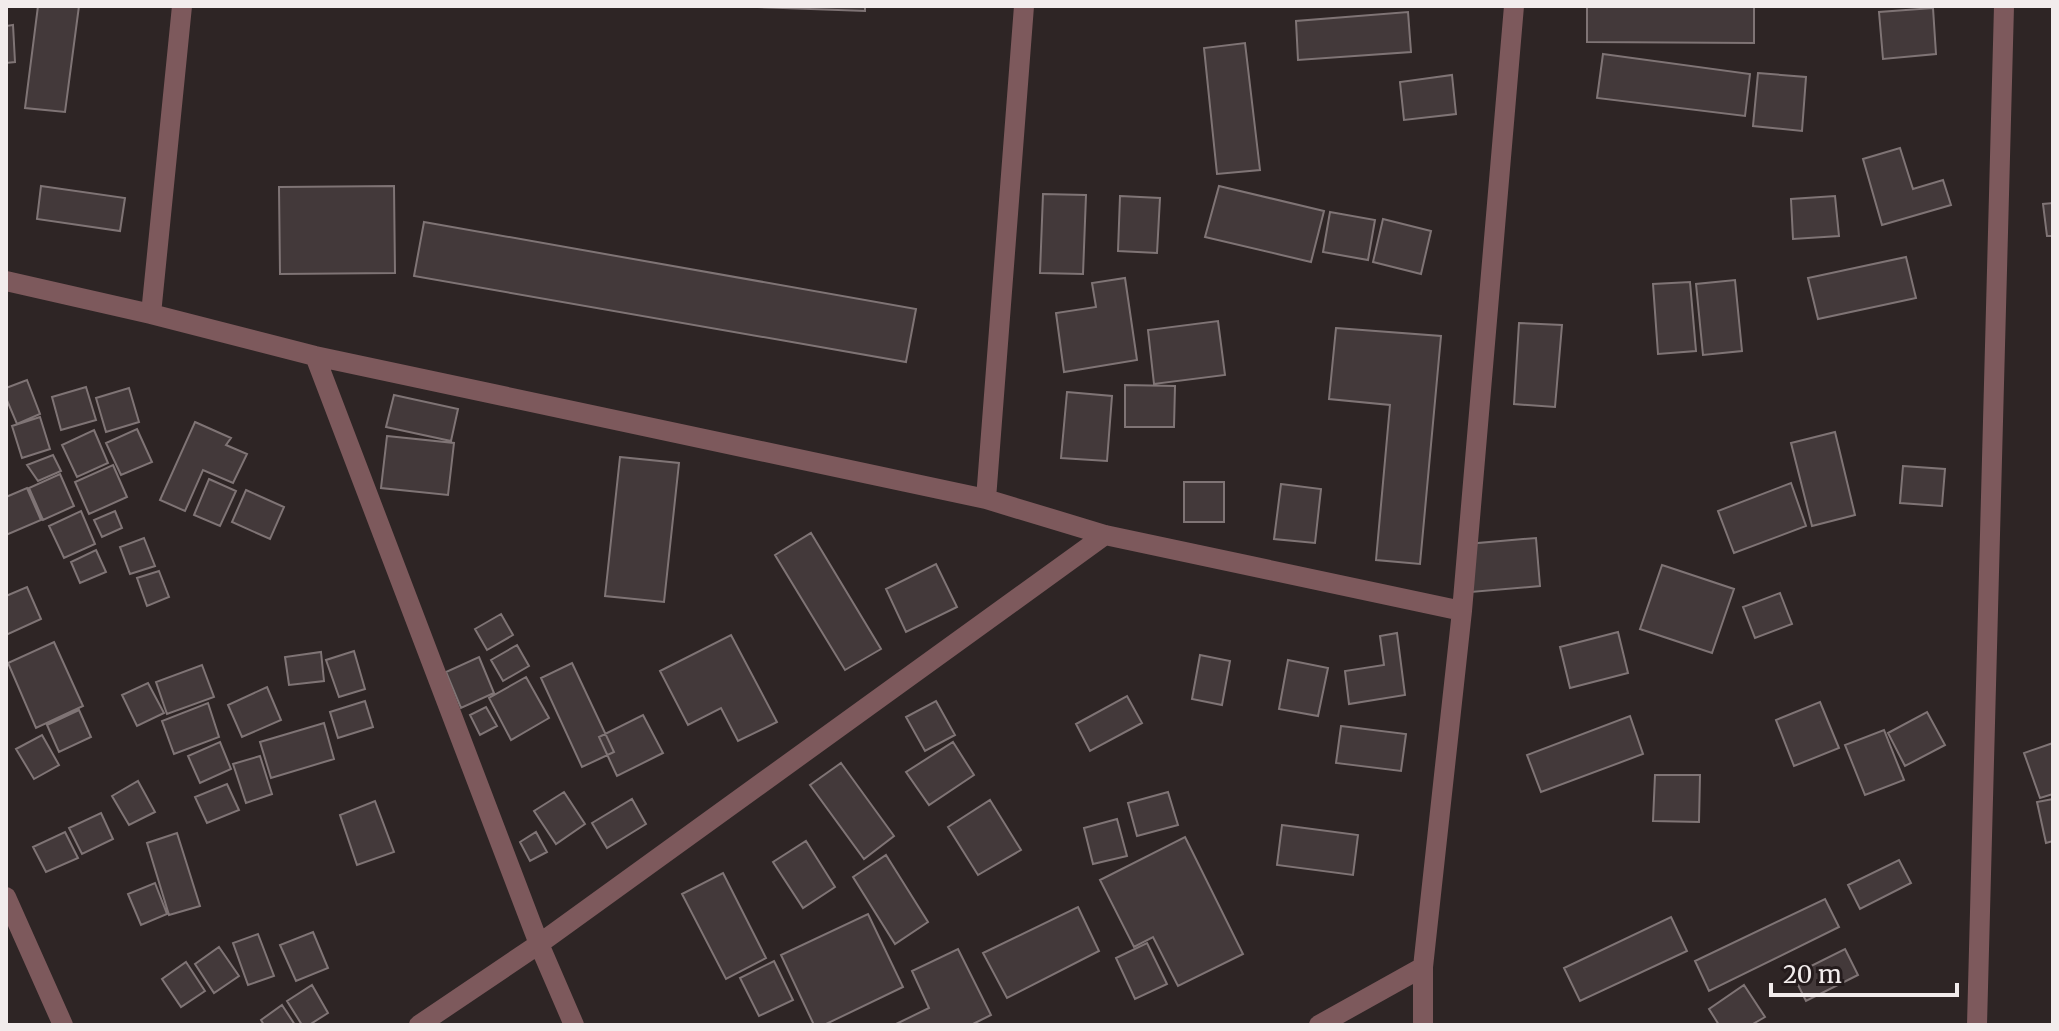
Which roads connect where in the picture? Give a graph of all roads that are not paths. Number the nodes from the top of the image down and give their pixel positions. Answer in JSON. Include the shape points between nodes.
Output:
{"nodes":[{"id":1,"x":182,"y":6,"type":"edge"},
{"id":2,"x":1024,"y":6,"type":"edge"},
{"id":3,"x":1514,"y":6,"type":"edge"},
{"id":4,"x":2004,"y":6,"type":"edge"},
{"id":5,"x":6,"y":281,"type":"edge"},
{"id":6,"x":151,"y":314,"type":"junction"},
{"id":7,"x":315,"y":356,"type":"junction"},
{"id":8,"x":986,"y":499,"type":"junction"},
{"id":9,"x":1105,"y":535,"type":"junction"},
{"id":10,"x":1462,"y":611,"type":"junction"},
{"id":11,"x":6,"y":897,"type":"edge"},
{"id":12,"x":539,"y":944,"type":"junction"},
{"id":13,"x":1423,"y":967,"type":"junction"},
{"id":14,"x":63,"y":1025,"type":"edge"},
{"id":15,"x":419,"y":1025,"type":"edge"},
{"id":16,"x":574,"y":1025,"type":"edge"},
{"id":17,"x":1319,"y":1025,"type":"edge"},
{"id":18,"x":1423,"y":1025,"type":"edge"},
{"id":19,"x":1977,"y":1025,"type":"edge"}],
"edges":[{"from":1,"to":6,"type":"street"},
{"from":2,"to":8,"type":"street"},
{"from":3,"to":10,"type":"street"},
{"from":4,"to":19,"type":"street"},
{"from":5,"to":6,"type":"street"},
{"from":6,"to":7,"type":"street"},
{"from":7,"to":8,"type":"street"},
{"from":7,"to":12,"type":"street"},
{"from":8,"to":9,"type":"street"},
{"from":9,"to":10,"type":"street"},
{"from":9,"to":12,"type":"street"},
{"from":10,"to":13,"type":"street"},
{"from":11,"to":14,"type":"street"},
{"from":12,"to":15,"type":"street"},
{"from":12,"to":16,"type":"street"},
{"from":13,"to":17,"type":"street"},
{"from":13,"to":18,"type":"street"}]}
